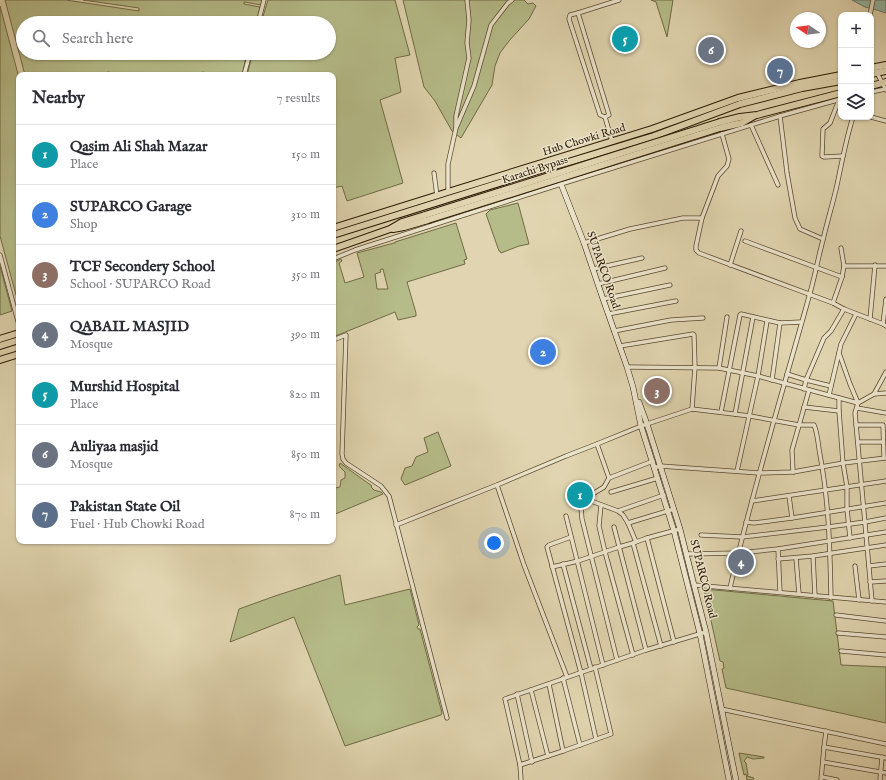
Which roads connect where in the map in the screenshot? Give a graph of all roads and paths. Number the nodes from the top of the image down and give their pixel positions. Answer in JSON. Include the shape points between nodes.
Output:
{"nodes":[{"id":1,"x":264,"y":0,"type":"edge"},
{"id":2,"x":467,"y":0,"type":"edge"},
{"id":3,"x":512,"y":0,"type":"edge"},
{"id":4,"x":619,"y":0,"type":"edge"},
{"id":5,"x":873,"y":0,"type":"edge"},
{"id":6,"x":871,"y":12,"type":"edge"},
{"id":7,"x":578,"y":13,"type":"junction"},
{"id":8,"x":260,"y":16,"type":"edge"},
{"id":9,"x":248,"y":60,"type":"edge"},
{"id":10,"x":886,"y":65,"type":"edge"},
{"id":11,"x":874,"y":67,"type":"edge"},
{"id":12,"x":886,"y":71,"type":"edge"},
{"id":13,"x":245,"y":72,"type":"edge"},
{"id":14,"x":874,"y":74,"type":"edge"},
{"id":15,"x":838,"y":75,"type":"edge"},
{"id":16,"x":838,"y":82,"type":"edge"},
{"id":17,"x":874,"y":86,"type":"edge"},
{"id":18,"x":885,"y":86,"type":"edge"},
{"id":19,"x":874,"y":91,"type":"edge"},
{"id":20,"x":838,"y":94,"type":"edge"},
{"id":21,"x":838,"y":100,"type":"edge"},
{"id":22,"x":838,"y":104,"type":"edge"},
{"id":23,"x":780,"y":116,"type":"junction"},
{"id":24,"x":605,"y":117,"type":"junction"},
{"id":25,"x":874,"y":118,"type":"edge"},
{"id":26,"x":852,"y":120,"type":"edge"},
{"id":27,"x":886,"y":121,"type":"edge"},
{"id":28,"x":751,"y":125,"type":"junction"},
{"id":29,"x":456,"y":128,"type":"junction"},
{"id":30,"x":721,"y":128,"type":"junction"},
{"id":31,"x":612,"y":142,"type":"junction"},
{"id":32,"x":843,"y":156,"type":"junction"},
{"id":33,"x":552,"y":164,"type":"junction"},
{"id":34,"x":434,"y":173,"type":"dead end"},
{"id":35,"x":561,"y":184,"type":"junction"},
{"id":36,"x":778,"y":185,"type":"dead end"},
{"id":37,"x":448,"y":192,"type":"junction"},
{"id":38,"x":437,"y":196,"type":"junction"},
{"id":39,"x":702,"y":218,"type":"junction"},
{"id":40,"x":336,"y":227,"type":"edge"},
{"id":41,"x":741,"y":230,"type":"dead end"},
{"id":42,"x":336,"y":235,"type":"edge"},
{"id":43,"x":823,"y":239,"type":"junction"},
{"id":44,"x":745,"y":242,"type":"dead end"},
{"id":45,"x":584,"y":243,"type":"junction"},
{"id":46,"x":336,"y":248,"type":"edge"},
{"id":47,"x":841,"y":248,"type":"dead end"},
{"id":48,"x":0,"y":254,"type":"edge"},
{"id":49,"x":336,"y":258,"type":"edge"},
{"id":50,"x":642,"y":258,"type":"dead end"},
{"id":51,"x":730,"y":265,"type":"junction"},
{"id":52,"x":875,"y":265,"type":"junction"},
{"id":53,"x":844,"y":266,"type":"junction"},
{"id":54,"x":886,"y":266,"type":"edge"},
{"id":55,"x":816,"y":267,"type":"junction"},
{"id":56,"x":665,"y":268,"type":"dead end"},
{"id":57,"x":593,"y":269,"type":"junction"},
{"id":58,"x":842,"y":277,"type":"junction"},
{"id":59,"x":598,"y":284,"type":"junction"},
{"id":60,"x":670,"y":285,"type":"dead end"},
{"id":61,"x":809,"y":295,"type":"junction"},
{"id":62,"x":603,"y":299,"type":"junction"},
{"id":63,"x":676,"y":301,"type":"dead end"},
{"id":64,"x":886,"y":302,"type":"edge"},
{"id":65,"x":834,"y":303,"type":"junction"},
{"id":66,"x":844,"y":309,"type":"junction"},
{"id":67,"x":16,"y":314,"type":"edge"},
{"id":68,"x":608,"y":314,"type":"junction"},
{"id":69,"x":856,"y":314,"type":"junction"},
{"id":70,"x":727,"y":317,"type":"dead end"},
{"id":71,"x":753,"y":317,"type":"junction"},
{"id":72,"x":703,"y":318,"type":"dead end"},
{"id":73,"x":870,"y":319,"type":"junction"},
{"id":74,"x":767,"y":321,"type":"junction"},
{"id":75,"x":801,"y":322,"type":"junction"},
{"id":76,"x":780,"y":323,"type":"junction"},
{"id":77,"x":884,"y":325,"type":"edge"},
{"id":78,"x":614,"y":331,"type":"junction"},
{"id":79,"x":16,"y":334,"type":"edge"},
{"id":80,"x":0,"y":338,"type":"edge"},
{"id":81,"x":336,"y":339,"type":"edge"},
{"id":82,"x":16,"y":341,"type":"edge"},
{"id":83,"x":0,"y":346,"type":"edge"},
{"id":84,"x":620,"y":346,"type":"junction"},
{"id":85,"x":839,"y":354,"type":"junction"},
{"id":86,"x":16,"y":355,"type":"edge"},
{"id":87,"x":0,"y":360,"type":"edge"},
{"id":88,"x":627,"y":367,"type":"junction"},
{"id":89,"x":695,"y":367,"type":"junction"},
{"id":90,"x":719,"y":368,"type":"junction"},
{"id":91,"x":729,"y":370,"type":"junction"},
{"id":92,"x":886,"y":372,"type":"edge"},
{"id":93,"x":743,"y":373,"type":"junction"},
{"id":94,"x":787,"y":374,"type":"junction"},
{"id":95,"x":758,"y":376,"type":"junction"},
{"id":96,"x":772,"y":380,"type":"junction"},
{"id":97,"x":806,"y":380,"type":"junction"},
{"id":98,"x":784,"y":383,"type":"junction"},
{"id":99,"x":831,"y":386,"type":"junction"},
{"id":100,"x":633,"y":387,"type":"junction"},
{"id":101,"x":804,"y":389,"type":"junction"},
{"id":102,"x":809,"y":390,"type":"junction"},
{"id":103,"x":886,"y":393,"type":"edge"},
{"id":104,"x":874,"y":394,"type":"junction"},
{"id":105,"x":829,"y":395,"type":"junction"},
{"id":106,"x":839,"y":398,"type":"junction"},
{"id":107,"x":858,"y":403,"type":"junction"},
{"id":108,"x":804,"y":407,"type":"junction"},
{"id":109,"x":857,"y":408,"type":"junction"},
{"id":110,"x":692,"y":409,"type":"junction"},
{"id":111,"x":721,"y":412,"type":"junction"},
{"id":112,"x":839,"y":412,"type":"junction"},
{"id":113,"x":886,"y":413,"type":"edge"},
{"id":114,"x":735,"y":414,"type":"junction"},
{"id":115,"x":750,"y":416,"type":"junction"},
{"id":116,"x":774,"y":421,"type":"junction"},
{"id":117,"x":647,"y":424,"type":"junction"},
{"id":118,"x":799,"y":425,"type":"junction"},
{"id":119,"x":856,"y":425,"type":"junction"},
{"id":120,"x":641,"y":426,"type":"junction"},
{"id":121,"x":858,"y":442,"type":"junction"},
{"id":122,"x":883,"y":442,"type":"junction"},
{"id":123,"x":597,"y":444,"type":"junction"},
{"id":124,"x":885,"y":458,"type":"edge"},
{"id":125,"x":658,"y":459,"type":"junction"},
{"id":126,"x":860,"y":461,"type":"junction"},
{"id":127,"x":652,"y":462,"type":"junction"},
{"id":128,"x":843,"y":463,"type":"junction"},
{"id":129,"x":660,"y":466,"type":"junction"},
{"id":130,"x":823,"y":467,"type":"junction"},
{"id":131,"x":654,"y":468,"type":"junction"},
{"id":132,"x":737,"y":471,"type":"junction"},
{"id":133,"x":793,"y":472,"type":"junction"},
{"id":134,"x":759,"y":473,"type":"junction"},
{"id":135,"x":664,"y":476,"type":"junction"},
{"id":136,"x":609,"y":478,"type":"junction"},
{"id":137,"x":657,"y":479,"type":"junction"},
{"id":138,"x":886,"y":481,"type":"edge"},
{"id":139,"x":862,"y":484,"type":"junction"},
{"id":140,"x":497,"y":485,"type":"junction"},
{"id":141,"x":847,"y":487,"type":"junction"},
{"id":142,"x":825,"y":490,"type":"junction"},
{"id":143,"x":611,"y":492,"type":"dead end"},
{"id":144,"x":669,"y":493,"type":"junction"},
{"id":145,"x":663,"y":495,"type":"junction"},
{"id":146,"x":789,"y":496,"type":"junction"},
{"id":147,"x":583,"y":498,"type":"junction"},
{"id":148,"x":752,"y":501,"type":"junction"},
{"id":149,"x":886,"y":503,"type":"edge"},
{"id":150,"x":601,"y":505,"type":"junction"},
{"id":151,"x":864,"y":507,"type":"junction"},
{"id":152,"x":674,"y":509,"type":"junction"},
{"id":153,"x":847,"y":509,"type":"junction"},
{"id":154,"x":618,"y":511,"type":"junction"},
{"id":155,"x":668,"y":511,"type":"junction"},
{"id":156,"x":827,"y":512,"type":"junction"},
{"id":157,"x":566,"y":516,"type":"dead end"},
{"id":158,"x":792,"y":518,"type":"junction"},
{"id":159,"x":886,"y":518,"type":"edge"},
{"id":160,"x":746,"y":522,"type":"junction"},
{"id":161,"x":865,"y":522,"type":"junction"},
{"id":162,"x":628,"y":523,"type":"junction"},
{"id":163,"x":849,"y":524,"type":"junction"},
{"id":164,"x":396,"y":525,"type":"junction"},
{"id":165,"x":614,"y":527,"type":"dead end"},
{"id":166,"x":828,"y":527,"type":"junction"},
{"id":167,"x":680,"y":529,"type":"junction"},
{"id":168,"x":674,"y":531,"type":"junction"},
{"id":169,"x":886,"y":532,"type":"edge"},
{"id":170,"x":701,"y":535,"type":"dead end"},
{"id":171,"x":867,"y":535,"type":"junction"},
{"id":172,"x":742,"y":537,"type":"junction"},
{"id":173,"x":571,"y":538,"type":"junction"},
{"id":174,"x":647,"y":538,"type":"junction"},
{"id":175,"x":850,"y":538,"type":"junction"},
{"id":176,"x":829,"y":541,"type":"junction"},
{"id":177,"x":635,"y":543,"type":"junction"},
{"id":178,"x":886,"y":545,"type":"edge"},
{"id":179,"x":619,"y":547,"type":"junction"},
{"id":180,"x":868,"y":548,"type":"junction"},
{"id":181,"x":778,"y":549,"type":"junction"},
{"id":182,"x":605,"y":552,"type":"junction"},
{"id":183,"x":738,"y":553,"type":"junction"},
{"id":184,"x":830,"y":553,"type":"junction"},
{"id":185,"x":687,"y":554,"type":"junction"},
{"id":186,"x":591,"y":556,"type":"junction"},
{"id":187,"x":813,"y":556,"type":"junction"},
{"id":188,"x":796,"y":558,"type":"junction"},
{"id":189,"x":778,"y":559,"type":"junction"},
{"id":190,"x":578,"y":561,"type":"junction"},
{"id":191,"x":563,"y":564,"type":"junction"},
{"id":192,"x":886,"y":564,"type":"edge"},
{"id":193,"x":856,"y":566,"type":"dead end"},
{"id":194,"x":869,"y":566,"type":"junction"},
{"id":195,"x":552,"y":567,"type":"junction"},
{"id":196,"x":886,"y":580,"type":"edge"},
{"id":197,"x":870,"y":582,"type":"junction"},
{"id":198,"x":694,"y":585,"type":"junction"},
{"id":199,"x":730,"y":588,"type":"junction"},
{"id":200,"x":780,"y":592,"type":"junction"},
{"id":201,"x":799,"y":594,"type":"junction"},
{"id":202,"x":815,"y":596,"type":"junction"},
{"id":203,"x":831,"y":598,"type":"junction"},
{"id":204,"x":859,"y":600,"type":"junction"},
{"id":205,"x":872,"y":601,"type":"junction"},
{"id":206,"x":886,"y":602,"type":"edge"},
{"id":207,"x":836,"y":615,"type":"dead end"},
{"id":208,"x":886,"y":621,"type":"edge"},
{"id":209,"x":703,"y":633,"type":"junction"},
{"id":210,"x":838,"y":633,"type":"dead end"},
{"id":211,"x":886,"y":637,"type":"edge"},
{"id":212,"x":674,"y":642,"type":"junction"},
{"id":213,"x":661,"y":646,"type":"junction"},
{"id":214,"x":646,"y":650,"type":"junction"},
{"id":215,"x":841,"y":652,"type":"dead end"},
{"id":216,"x":632,"y":655,"type":"junction"},
{"id":217,"x":886,"y":655,"type":"edge"},
{"id":218,"x":617,"y":660,"type":"junction"},
{"id":219,"x":603,"y":665,"type":"junction"},
{"id":220,"x":595,"y":667,"type":"junction"},
{"id":221,"x":591,"y":669,"type":"junction"},
{"id":222,"x":581,"y":673,"type":"junction"},
{"id":223,"x":565,"y":678,"type":"junction"},
{"id":224,"x":549,"y":684,"type":"junction"},
{"id":225,"x":531,"y":690,"type":"junction"},
{"id":226,"x":517,"y":694,"type":"junction"},
{"id":227,"x":721,"y":709,"type":"junction"},
{"id":228,"x":447,"y":718,"type":"dead end"},
{"id":229,"x":826,"y":732,"type":"junction"},
{"id":230,"x":596,"y":739,"type":"junction"},
{"id":231,"x":886,"y":744,"type":"edge"},
{"id":232,"x":580,"y":745,"type":"junction"},
{"id":233,"x":824,"y":746,"type":"junction"},
{"id":234,"x":563,"y":751,"type":"junction"},
{"id":235,"x":548,"y":756,"type":"junction"},
{"id":236,"x":884,"y":757,"type":"edge"},
{"id":237,"x":532,"y":762,"type":"junction"},
{"id":238,"x":823,"y":762,"type":"junction"},
{"id":239,"x":520,"y":765,"type":"junction"},
{"id":240,"x":881,"y":772,"type":"junction"},
{"id":241,"x":886,"y":773,"type":"edge"},
{"id":242,"x":822,"y":779,"type":"edge"},
{"id":243,"x":521,"y":780,"type":"edge"},
{"id":244,"x":729,"y":780,"type":"edge"},
{"id":245,"x":736,"y":780,"type":"edge"},
{"id":246,"x":837,"y":780,"type":"edge"},
{"id":247,"x":880,"y":780,"type":"edge"}],
"edges":[{"from":1,"to":8,"type":"street"},
{"from":2,"to":29,"type":"street","via":[[468,58],[456,116]]},
{"from":3,"to":29,"type":"street","via":[[491,25],[474,86]]},
{"from":4,"to":7,"type":"street"},
{"from":5,"to":6,"type":"street"},
{"from":7,"to":24,"type":"street","via":[[609,115]]},
{"from":7,"to":24,"type":"street","via":[[570,15],[569,19],[600,115]]},
{"from":9,"to":13,"type":"street"},
{"from":10,"to":11,"type":"highway"},
{"from":12,"to":14,"type":"highway"},
{"from":14,"to":18,"type":"street"},
{"from":15,"to":31,"type":"highway","name":"Hub Chowki Road","via":[[738,98]]},
{"from":16,"to":33,"type":"highway","via":[[740,104],[654,136],[572,161]]},
{"from":17,"to":18,"type":"highway"},
{"from":18,"to":19,"type":"street"},
{"from":20,"to":30,"type":"highway","name":"Karachi Bypass","via":[[757,115],[742,123]]},
{"from":21,"to":23,"type":"street"},
{"from":22,"to":32,"type":"street","via":[[830,124],[824,129],[822,156]]},
{"from":23,"to":28,"type":"street"},
{"from":23,"to":43,"type":"street","via":[[795,218],[800,229]]},
{"from":24,"to":31,"type":"street"},
{"from":25,"to":27,"type":"street"},
{"from":26,"to":32,"type":"street"},
{"from":28,"to":30,"type":"street"},
{"from":28,"to":36,"type":"street"},
{"from":29,"to":37,"type":"street","via":[[448,164]]},
{"from":30,"to":35,"type":"street"},
{"from":30,"to":39,"type":"street","via":[[729,159],[718,176]]},
{"from":30,"to":46,"type":"highway","name":"Karachi Bypass","bridge":true,"via":[[427,217],[404,227],[390,229]]},
{"from":31,"to":33,"type":"highway","name":"Hub Chowki Road"},
{"from":32,"to":43,"type":"street"},
{"from":33,"to":35,"type":"street","name":"SUPARCO Road"},
{"from":33,"to":37,"type":"highway","name":"Hub Chowki Road"},
{"from":33,"to":42,"type":"highway"},
{"from":34,"to":38,"type":"street"},
{"from":35,"to":45,"type":"street","name":"SUPARCO Road"},
{"from":35,"to":49,"type":"street"},
{"from":37,"to":38,"type":"highway","name":"Hub Chowki Road"},
{"from":38,"to":40,"type":"highway","name":"Hub Chowki Road"},
{"from":39,"to":45,"type":"street","via":[[683,218],[638,227]]},
{"from":39,"to":51,"type":"street","via":[[696,250]]},
{"from":41,"to":51,"type":"street"},
{"from":43,"to":55,"type":"street"},
{"from":44,"to":55,"type":"street"},
{"from":45,"to":57,"type":"street","name":"SUPARCO Road"},
{"from":47,"to":53,"type":"street"},
{"from":48,"to":67,"type":"street"},
{"from":50,"to":57,"type":"street"},
{"from":51,"to":61,"type":"street"},
{"from":52,"to":53,"type":"street"},
{"from":52,"to":54,"type":"street"},
{"from":52,"to":73,"type":"street"},
{"from":53,"to":58,"type":"street"},
{"from":55,"to":58,"type":"street"},
{"from":55,"to":61,"type":"street"},
{"from":56,"to":59,"type":"street"},
{"from":57,"to":59,"type":"street","name":"SUPARCO Road"},
{"from":58,"to":65,"type":"street"},
{"from":59,"to":62,"type":"street","name":"SUPARCO Road"},
{"from":60,"to":62,"type":"street"},
{"from":61,"to":65,"type":"street"},
{"from":61,"to":75,"type":"street"},
{"from":62,"to":68,"type":"street","name":"SUPARCO Road"},
{"from":63,"to":68,"type":"street"},
{"from":64,"to":77,"type":"street"},
{"from":65,"to":66,"type":"street"},
{"from":66,"to":69,"type":"street"},
{"from":66,"to":97,"type":"street","via":[[824,338]]},
{"from":68,"to":78,"type":"street","name":"SUPARCO Road"},
{"from":69,"to":73,"type":"street"},
{"from":69,"to":85,"type":"street","via":[[841,344]]},
{"from":70,"to":90,"type":"street"},
{"from":71,"to":74,"type":"street"},
{"from":71,"to":91,"type":"street","via":[[740,315]]},
{"from":71,"to":93,"type":"street"},
{"from":72,"to":78,"type":"street","via":[[671,320]]},
{"from":73,"to":77,"type":"street"},
{"from":74,"to":76,"type":"street"},
{"from":74,"to":95,"type":"street"},
{"from":75,"to":76,"type":"street"},
{"from":75,"to":94,"type":"street"},
{"from":76,"to":96,"type":"street"},
{"from":78,"to":84,"type":"street","name":"SUPARCO Road"},
{"from":79,"to":80,"type":"highway"},
{"from":81,"to":164,"type":"street","via":[[346,335],[343,459],[381,486],[389,496]]},
{"from":82,"to":83,"type":"highway"},
{"from":84,"to":88,"type":"street","name":"SUPARCO Road"},
{"from":84,"to":89,"type":"street","via":[[692,334]]},
{"from":85,"to":99,"type":"street"},
{"from":85,"to":107,"type":"street"},
{"from":86,"to":87,"type":"highway"},
{"from":88,"to":89,"type":"street"},
{"from":88,"to":100,"type":"street","name":"SUPARCO Road"},
{"from":89,"to":90,"type":"street"},
{"from":89,"to":110,"type":"street"},
{"from":90,"to":91,"type":"street"},
{"from":91,"to":93,"type":"street"},
{"from":91,"to":111,"type":"street"},
{"from":92,"to":104,"type":"street"},
{"from":93,"to":95,"type":"street"},
{"from":93,"to":114,"type":"street"},
{"from":94,"to":97,"type":"street"},
{"from":94,"to":98,"type":"street"},
{"from":95,"to":96,"type":"street"},
{"from":95,"to":115,"type":"street"},
{"from":96,"to":98,"type":"street"},
{"from":97,"to":99,"type":"street"},
{"from":97,"to":101,"type":"street"},
{"from":98,"to":101,"type":"street"},
{"from":98,"to":116,"type":"street"},
{"from":99,"to":105,"type":"street"},
{"from":100,"to":117,"type":"street","name":"SUPARCO Road"},
{"from":100,"to":120,"type":"street","name":"SUPARCO Road"},
{"from":101,"to":102,"type":"street"},
{"from":102,"to":105,"type":"street"},
{"from":102,"to":108,"type":"street"},
{"from":103,"to":104,"type":"street"},
{"from":104,"to":107,"type":"street"},
{"from":105,"to":106,"type":"street"},
{"from":106,"to":107,"type":"street"},
{"from":106,"to":112,"type":"street"},
{"from":107,"to":109,"type":"street"},
{"from":108,"to":112,"type":"street"},
{"from":108,"to":118,"type":"street"},
{"from":109,"to":113,"type":"street"},
{"from":109,"to":119,"type":"street"},
{"from":110,"to":111,"type":"street"},
{"from":110,"to":117,"type":"street"},
{"from":111,"to":114,"type":"street"},
{"from":112,"to":128,"type":"street"},
{"from":114,"to":115,"type":"street"},
{"from":115,"to":116,"type":"street"},
{"from":115,"to":132,"type":"street"},
{"from":116,"to":118,"type":"street"},
{"from":116,"to":134,"type":"street"},
{"from":117,"to":120,"type":"street"},
{"from":117,"to":125,"type":"street","name":"SUPARCO Road"},
{"from":118,"to":130,"type":"street","via":[[814,425]]},
{"from":118,"to":133,"type":"street","via":[[792,450]]},
{"from":119,"to":121,"type":"street"},
{"from":119,"to":122,"type":"street","via":[[883,425]]},
{"from":120,"to":123,"type":"street"},
{"from":120,"to":127,"type":"street","name":"SUPARCO Road"},
{"from":121,"to":122,"type":"street"},
{"from":121,"to":126,"type":"street"},
{"from":122,"to":124,"type":"street"},
{"from":123,"to":136,"type":"street"},
{"from":123,"to":140,"type":"street"},
{"from":124,"to":126,"type":"street"},
{"from":125,"to":127,"type":"street"},
{"from":125,"to":129,"type":"street","name":"SUPARCO Road"},
{"from":126,"to":128,"type":"street"},
{"from":126,"to":139,"type":"street"},
{"from":127,"to":131,"type":"street","name":"SUPARCO Road"},
{"from":127,"to":136,"type":"street"},
{"from":128,"to":130,"type":"street"},
{"from":128,"to":141,"type":"street"},
{"from":129,"to":131,"type":"street"},
{"from":129,"to":132,"type":"street"},
{"from":129,"to":135,"type":"street","name":"SUPARCO Road"},
{"from":130,"to":133,"type":"street"},
{"from":130,"to":142,"type":"street"},
{"from":131,"to":137,"type":"street","name":"SUPARCO Road"},
{"from":132,"to":134,"type":"street"},
{"from":133,"to":134,"type":"street"},
{"from":134,"to":148,"type":"street"},
{"from":135,"to":137,"type":"street"},
{"from":135,"to":144,"type":"street","name":"SUPARCO Road"},
{"from":136,"to":147,"type":"street","via":[[604,487]]},
{"from":137,"to":143,"type":"street"},
{"from":137,"to":145,"type":"street","name":"SUPARCO Road"},
{"from":138,"to":139,"type":"street"},
{"from":139,"to":141,"type":"street"},
{"from":139,"to":151,"type":"street"},
{"from":140,"to":164,"type":"street"},
{"from":140,"to":223,"type":"street"},
{"from":141,"to":142,"type":"street"},
{"from":141,"to":153,"type":"street"},
{"from":142,"to":146,"type":"street"},
{"from":142,"to":156,"type":"street"},
{"from":144,"to":145,"type":"street"},
{"from":144,"to":152,"type":"street","name":"SUPARCO Road"},
{"from":145,"to":154,"type":"street"},
{"from":145,"to":155,"type":"street","name":"SUPARCO Road"},
{"from":146,"to":148,"type":"street"},
{"from":146,"to":158,"type":"street"},
{"from":147,"to":150,"type":"street"},
{"from":147,"to":186,"type":"street","via":[[582,519]]},
{"from":148,"to":160,"type":"street"},
{"from":149,"to":151,"type":"street"},
{"from":150,"to":154,"type":"street"},
{"from":150,"to":182,"type":"street","via":[[599,526]]},
{"from":151,"to":153,"type":"street"},
{"from":151,"to":161,"type":"street"},
{"from":152,"to":155,"type":"street"},
{"from":152,"to":167,"type":"street","name":"SUPARCO Road"},
{"from":153,"to":156,"type":"street"},
{"from":153,"to":163,"type":"street"},
{"from":154,"to":162,"type":"street"},
{"from":155,"to":162,"type":"street"},
{"from":155,"to":168,"type":"street","name":"SUPARCO Road"},
{"from":156,"to":158,"type":"street"},
{"from":156,"to":166,"type":"street"},
{"from":157,"to":173,"type":"street"},
{"from":158,"to":160,"type":"street"},
{"from":159,"to":161,"type":"street"},
{"from":160,"to":172,"type":"street"},
{"from":161,"to":163,"type":"street"},
{"from":161,"to":171,"type":"street"},
{"from":162,"to":177,"type":"street"},
{"from":163,"to":166,"type":"street"},
{"from":163,"to":175,"type":"street"},
{"from":164,"to":228,"type":"street"},
{"from":165,"to":179,"type":"street"},
{"from":166,"to":172,"type":"street"},
{"from":166,"to":176,"type":"street"},
{"from":167,"to":168,"type":"street"},
{"from":167,"to":185,"type":"street","name":"SUPARCO Road"},
{"from":168,"to":174,"type":"street"},
{"from":168,"to":209,"type":"street","name":"SUPARCO Road"},
{"from":169,"to":171,"type":"street"},
{"from":170,"to":172,"type":"street"},
{"from":171,"to":175,"type":"street"},
{"from":171,"to":180,"type":"street"},
{"from":172,"to":183,"type":"street"},
{"from":173,"to":190,"type":"street"},
{"from":173,"to":195,"type":"street","via":[[547,547]]},
{"from":174,"to":177,"type":"street"},
{"from":174,"to":212,"type":"street"},
{"from":175,"to":176,"type":"street"},
{"from":176,"to":181,"type":"street"},
{"from":176,"to":184,"type":"street"},
{"from":177,"to":179,"type":"street"},
{"from":177,"to":213,"type":"street"},
{"from":178,"to":180,"type":"street"},
{"from":179,"to":182,"type":"street"},
{"from":179,"to":214,"type":"street"},
{"from":180,"to":184,"type":"street"},
{"from":180,"to":194,"type":"street"},
{"from":181,"to":183,"type":"street"},
{"from":181,"to":189,"type":"street"},
{"from":182,"to":186,"type":"street"},
{"from":182,"to":216,"type":"street"},
{"from":183,"to":185,"type":"street"},
{"from":183,"to":199,"type":"street"},
{"from":184,"to":187,"type":"street"},
{"from":184,"to":203,"type":"street"},
{"from":185,"to":198,"type":"street","name":"SUPARCO Road"},
{"from":186,"to":190,"type":"street"},
{"from":186,"to":218,"type":"street"},
{"from":187,"to":188,"type":"street"},
{"from":187,"to":202,"type":"street"},
{"from":188,"to":189,"type":"street"},
{"from":188,"to":201,"type":"street"},
{"from":189,"to":200,"type":"street"},
{"from":190,"to":191,"type":"street"},
{"from":190,"to":219,"type":"street"},
{"from":191,"to":195,"type":"street"},
{"from":191,"to":221,"type":"street"},
{"from":192,"to":194,"type":"street"},
{"from":193,"to":204,"type":"street"},
{"from":194,"to":197,"type":"street"},
{"from":195,"to":222,"type":"street"},
{"from":196,"to":197,"type":"street"},
{"from":197,"to":205,"type":"street"},
{"from":198,"to":199,"type":"street"},
{"from":198,"to":209,"type":"street","name":"SUPARCO Road"},
{"from":199,"to":200,"type":"street"},
{"from":200,"to":201,"type":"street"},
{"from":201,"to":202,"type":"street"},
{"from":202,"to":203,"type":"street"},
{"from":203,"to":204,"type":"street"},
{"from":204,"to":205,"type":"street"},
{"from":205,"to":206,"type":"street"},
{"from":207,"to":208,"type":"street"},
{"from":209,"to":212,"type":"street"},
{"from":209,"to":227,"type":"street","name":"SUPARCO Road"},
{"from":209,"to":244,"type":"street","name":"SUPARCO Road"},
{"from":210,"to":211,"type":"street"},
{"from":212,"to":213,"type":"street"},
{"from":213,"to":214,"type":"street"},
{"from":214,"to":216,"type":"street"},
{"from":215,"to":217,"type":"street"},
{"from":216,"to":218,"type":"street"},
{"from":218,"to":219,"type":"street"},
{"from":219,"to":220,"type":"street"},
{"from":220,"to":221,"type":"street"},
{"from":220,"to":230,"type":"street","via":[[611,732],[610,735]]},
{"from":221,"to":222,"type":"street"},
{"from":222,"to":223,"type":"street"},
{"from":222,"to":230,"type":"street"},
{"from":223,"to":224,"type":"street"},
{"from":223,"to":232,"type":"street"},
{"from":224,"to":225,"type":"street"},
{"from":224,"to":234,"type":"street"},
{"from":225,"to":226,"type":"street"},
{"from":225,"to":235,"type":"street"},
{"from":226,"to":237,"type":"street"},
{"from":226,"to":239,"type":"street","via":[[505,699]]},
{"from":227,"to":229,"type":"street"},
{"from":227,"to":245,"type":"street","name":"SUPARCO Road"},
{"from":229,"to":231,"type":"street"},
{"from":229,"to":233,"type":"street"},
{"from":230,"to":232,"type":"street"},
{"from":232,"to":234,"type":"street"},
{"from":233,"to":236,"type":"street"},
{"from":233,"to":238,"type":"street"},
{"from":234,"to":235,"type":"street"},
{"from":235,"to":237,"type":"street"},
{"from":236,"to":240,"type":"street"},
{"from":237,"to":239,"type":"street"},
{"from":238,"to":240,"type":"street"},
{"from":238,"to":242,"type":"street"},
{"from":239,"to":243,"type":"street"},
{"from":240,"to":241,"type":"street"},
{"from":240,"to":247,"type":"street"},
{"from":242,"to":246,"type":"street"}]}
